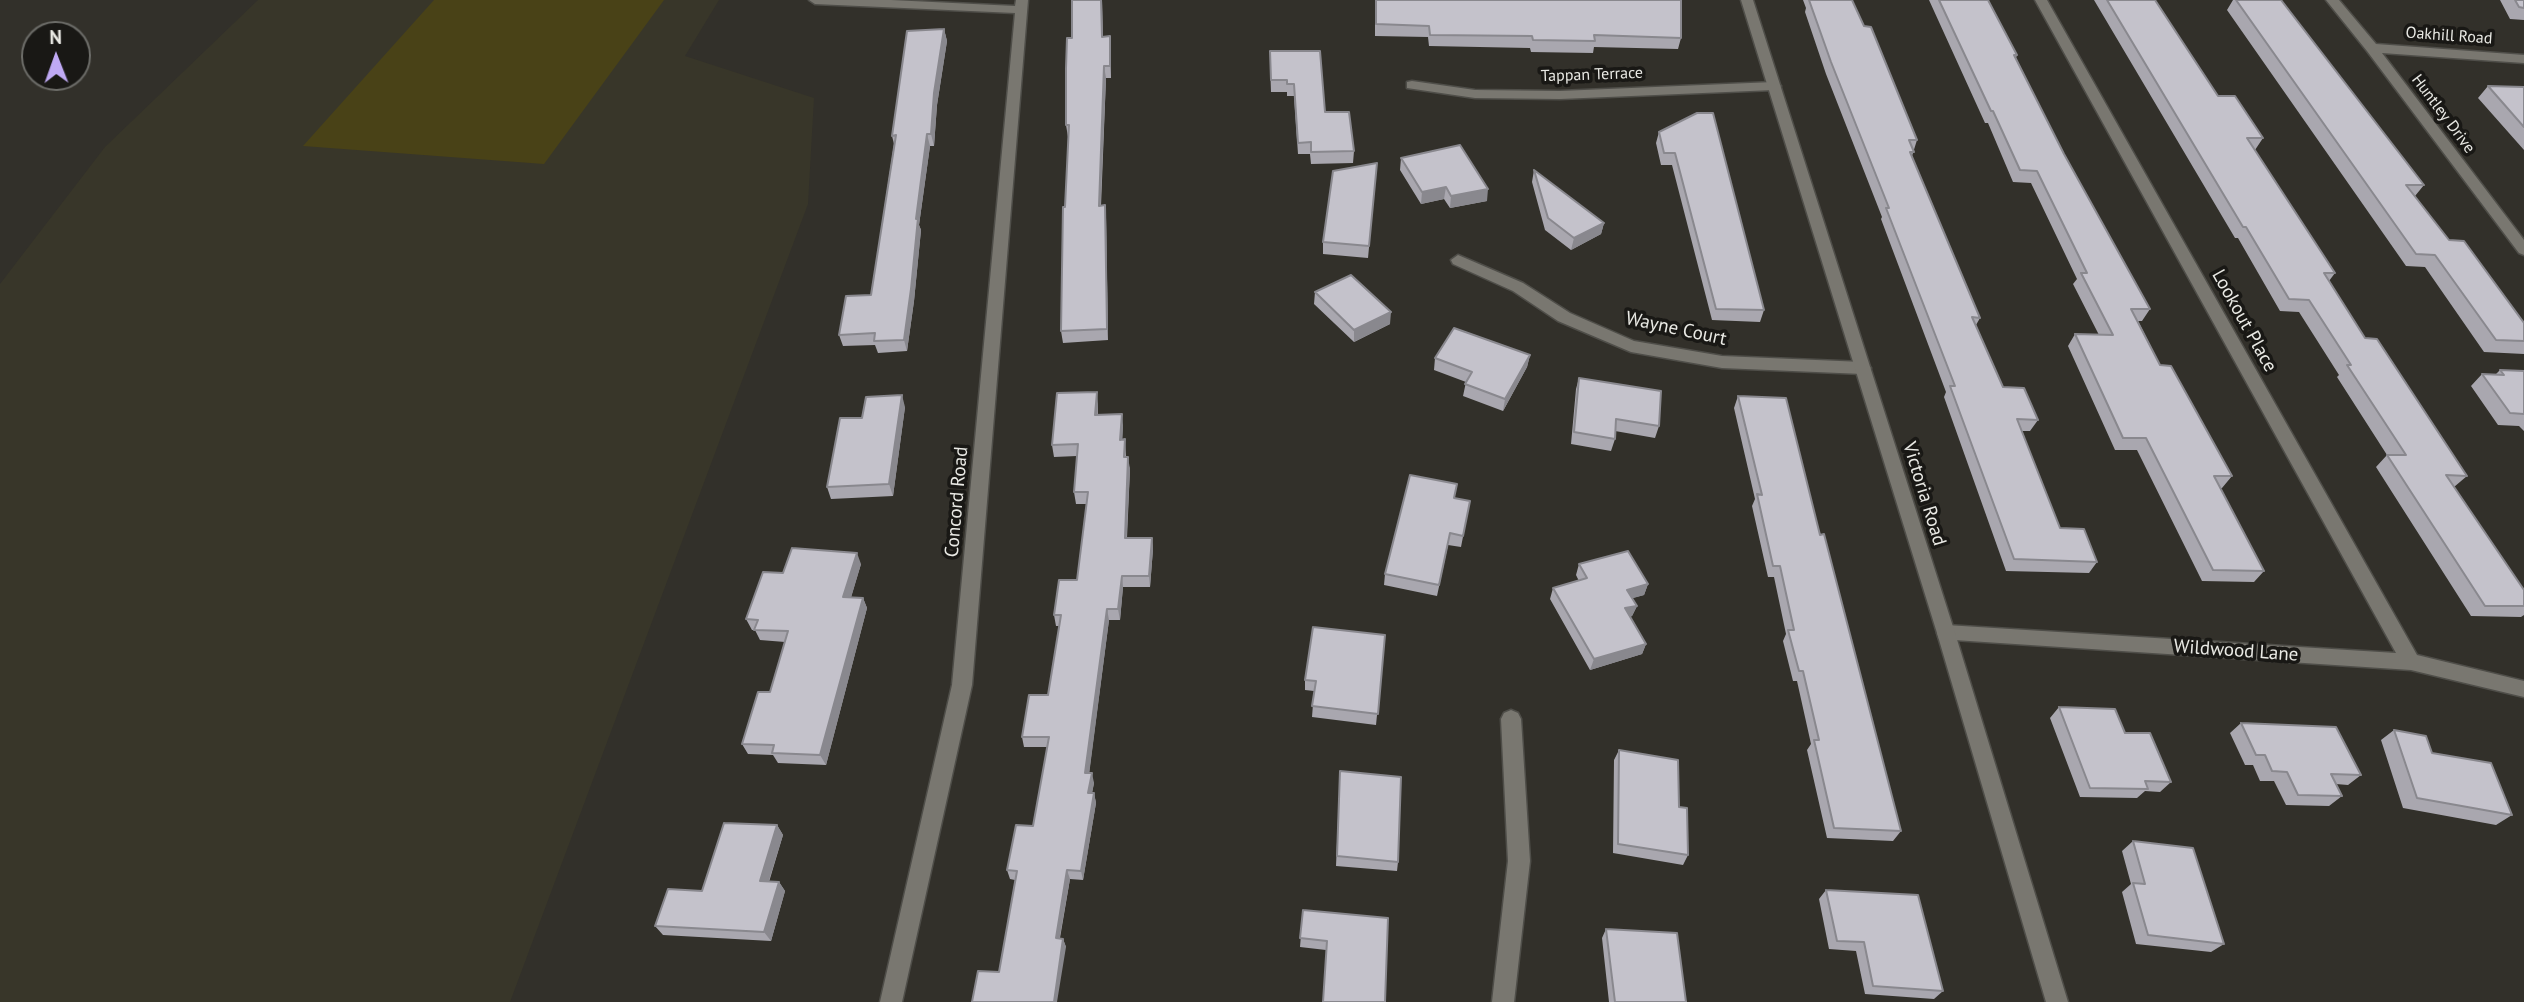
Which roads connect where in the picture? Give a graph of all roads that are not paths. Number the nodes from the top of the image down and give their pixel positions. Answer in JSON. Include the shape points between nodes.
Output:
{"nodes":[{"id":1,"x":815,"y":0,"type":"edge"},
{"id":2,"x":1747,"y":0,"type":"edge"},
{"id":3,"x":2041,"y":0,"type":"edge"},
{"id":4,"x":2332,"y":0,"type":"edge"},
{"id":5,"x":1021,"y":5,"type":"edge"},
{"id":6,"x":2372,"y":48,"type":"junction"},
{"id":7,"x":2524,"y":59,"type":"edge"},
{"id":8,"x":1412,"y":85,"type":"dead end"},
{"id":9,"x":1774,"y":86,"type":"junction"},
{"id":10,"x":2524,"y":250,"type":"edge"},
{"id":11,"x":1458,"y":260,"type":"dead end"},
{"id":12,"x":1863,"y":368,"type":"junction"},
{"id":13,"x":1946,"y":633,"type":"junction"},
{"id":14,"x":2410,"y":662,"type":"junction"},
{"id":15,"x":2524,"y":689,"type":"edge"},
{"id":16,"x":1511,"y":719,"type":"dead end"},
{"id":17,"x":891,"y":1002,"type":"edge"},
{"id":18,"x":1503,"y":1002,"type":"edge"},
{"id":19,"x":2057,"y":1002,"type":"edge"}],
"edges":[{"from":1,"to":5,"type":"street"},
{"from":2,"to":9,"type":"street","name":"Victoria Road"},
{"from":3,"to":14,"type":"street","name":"Lookout Place"},
{"from":4,"to":6,"type":"street","name":"Huntley Drive"},
{"from":5,"to":17,"type":"street","name":"Concord Road","via":[[962,685]]},
{"from":6,"to":7,"type":"street","name":"Oakhill Road"},
{"from":6,"to":10,"type":"street","name":"Huntley Drive"},
{"from":8,"to":9,"type":"street","name":"Tappan Terrace","via":[[1475,94],[1560,95]]},
{"from":9,"to":12,"type":"street","name":"Victoria Road"},
{"from":11,"to":12,"type":"street","name":"Wayne Court","via":[[1518,287],[1564,317],[1631,346],[1722,362]]},
{"from":12,"to":13,"type":"street","name":"Victoria Road"},
{"from":13,"to":14,"type":"street","name":"Wildwood Lane"},
{"from":13,"to":19,"type":"street","name":"Victoria Road"},
{"from":14,"to":15,"type":"street","name":"Wildwood Lane"},
{"from":16,"to":18,"type":"street","via":[[1519,860]]}]}
